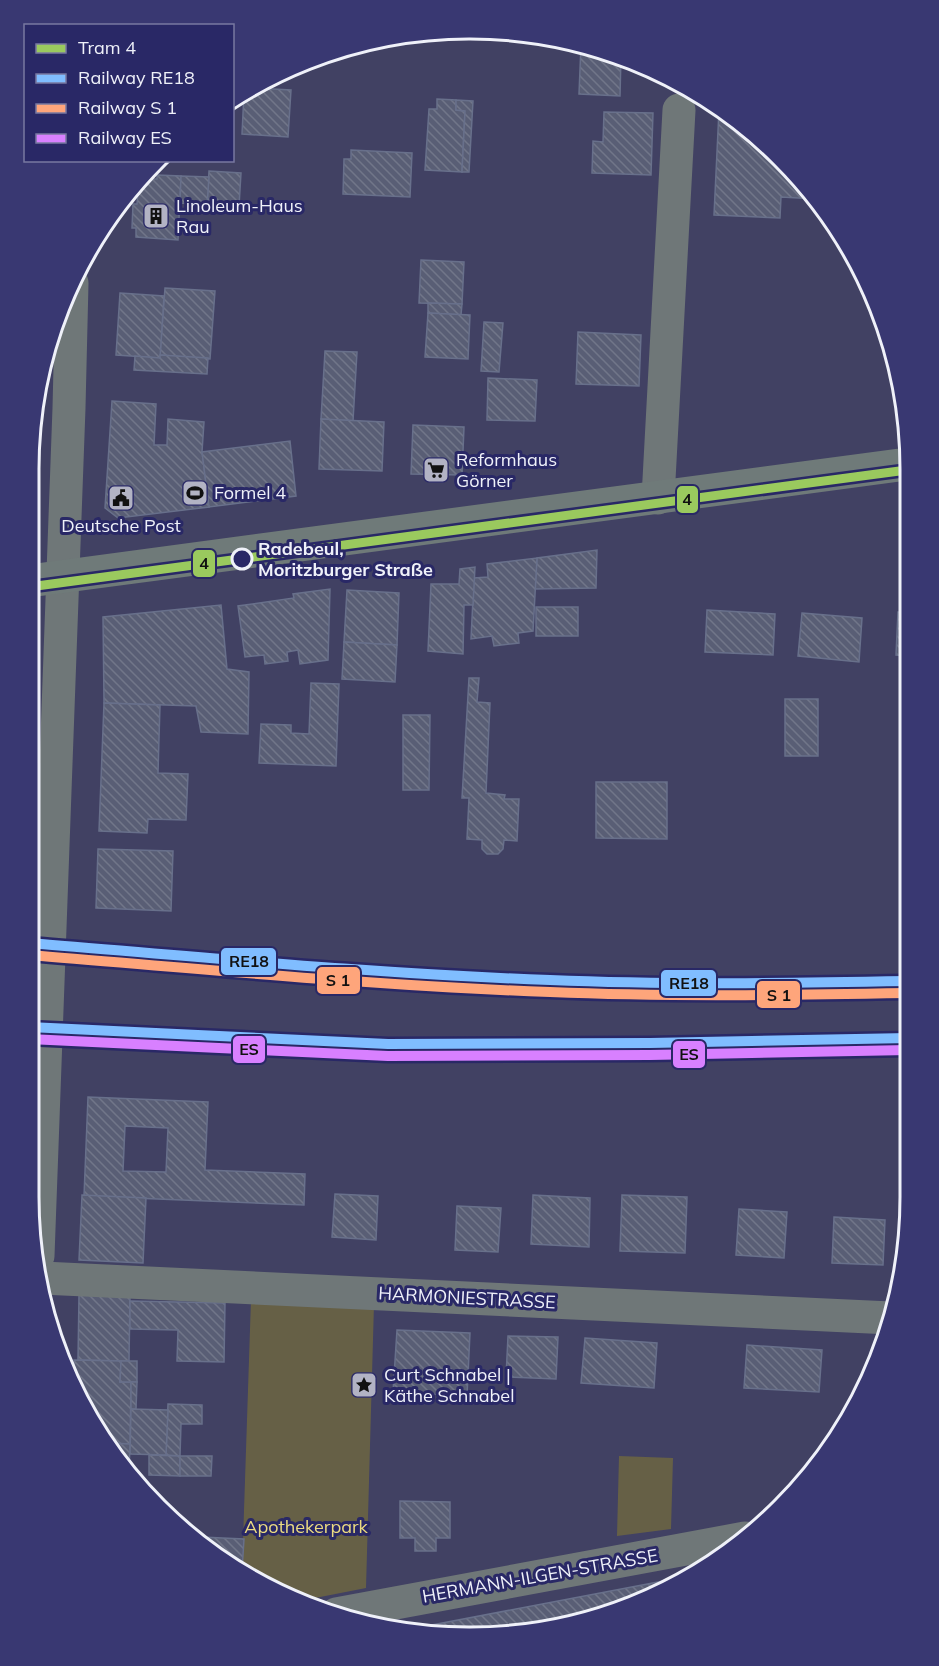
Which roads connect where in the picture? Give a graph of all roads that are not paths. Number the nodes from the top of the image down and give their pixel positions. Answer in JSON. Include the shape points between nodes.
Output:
{"nodes":[{"id":1,"x":679,"y":111,"type":"dead end"},
{"id":2,"x":71,"y":307,"type":"edge"},
{"id":3,"x":900,"y":465,"type":"edge"},
{"id":4,"x":658,"y":498,"type":"junction"},
{"id":5,"x":63,"y":577,"type":"junction"},
{"id":6,"x":39,"y":580,"type":"edge"},
{"id":7,"x":39,"y":1081,"type":"edge"},
{"id":8,"x":47,"y":1278,"type":"edge"},
{"id":9,"x":882,"y":1318,"type":"edge"},
{"id":10,"x":727,"y":1541,"type":"edge"},
{"id":11,"x":354,"y":1611,"type":"edge"}],
"edges":[{"from":1,"to":4,"type":"street"},
{"from":2,"to":5,"type":"street"},
{"from":3,"to":4,"type":"main road"},
{"from":4,"to":5,"type":"main road"},
{"from":5,"to":6,"type":"main road"},
{"from":5,"to":7,"type":"street"},
{"from":8,"to":9,"type":"street","name":"HARMONIESTRASSE"},
{"from":10,"to":11,"type":"street","name":"HERMANN-ILGEN-STRASSE"}]}
